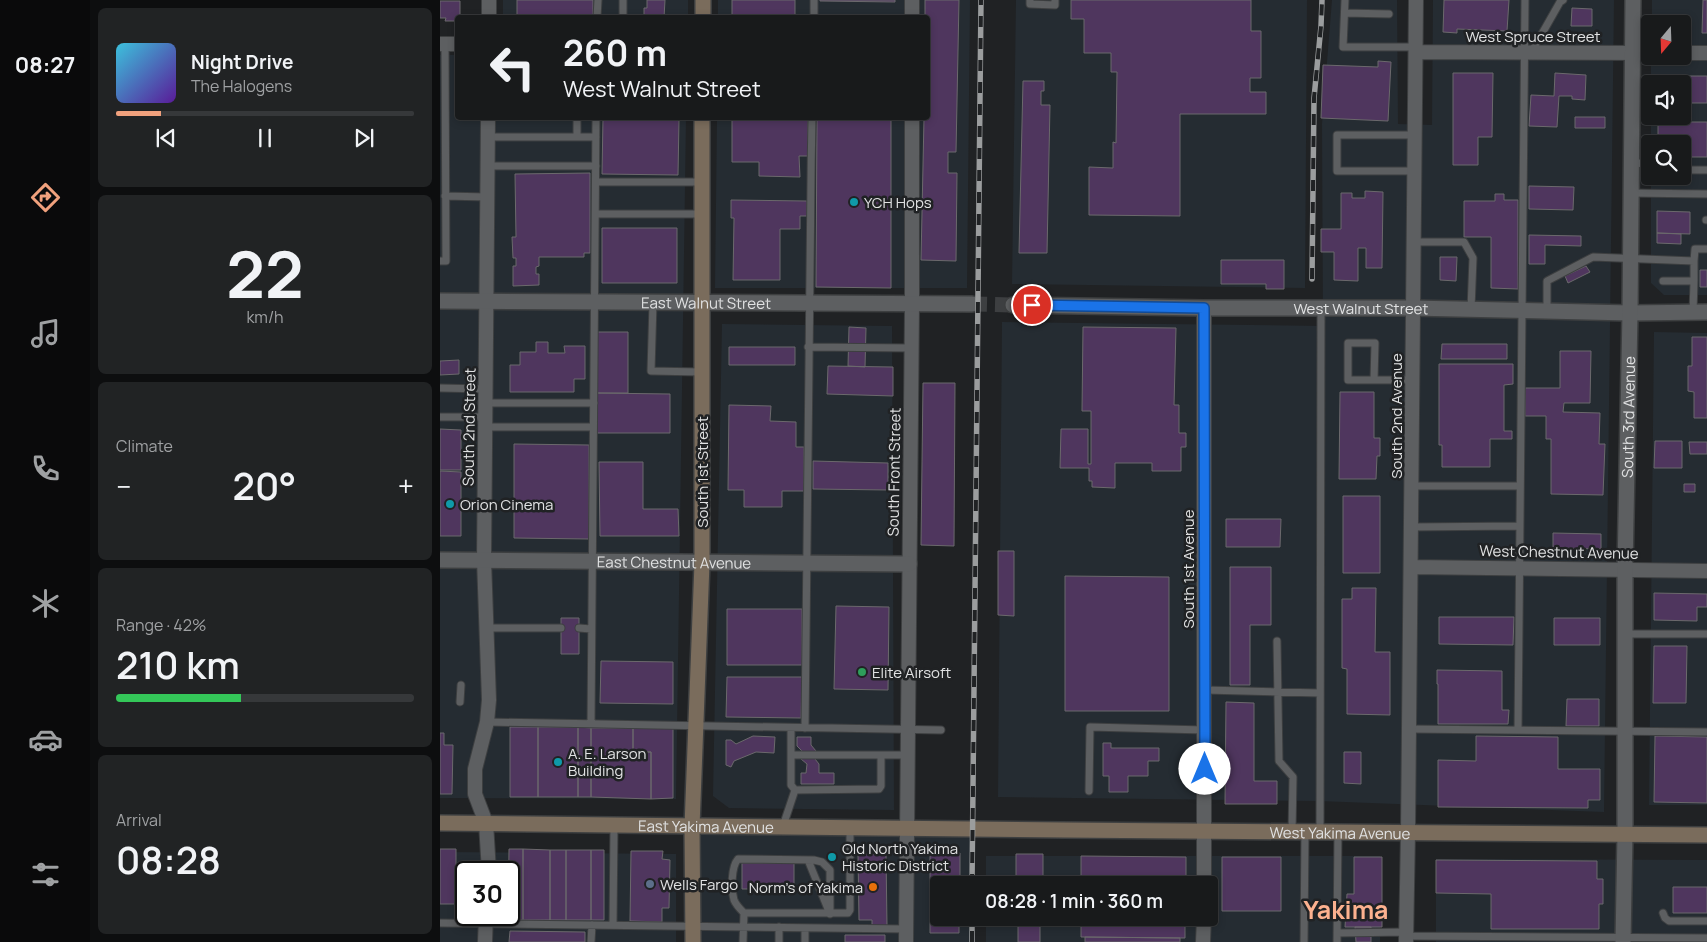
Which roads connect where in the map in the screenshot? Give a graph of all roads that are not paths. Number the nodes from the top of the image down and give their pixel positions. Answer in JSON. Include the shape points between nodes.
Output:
{"nodes":[{"id":1,"x":489,"y":0,"type":"edge"},
{"id":2,"x":598,"y":0,"type":"edge"},
{"id":3,"x":623,"y":0,"type":"edge"},
{"id":4,"x":703,"y":0,"type":"edge"},
{"id":5,"x":814,"y":0,"type":"edge"},
{"id":6,"x":912,"y":0,"type":"edge"},
{"id":7,"x":1030,"y":0,"type":"edge"},
{"id":8,"x":1055,"y":0,"type":"edge"},
{"id":9,"x":1345,"y":0,"type":"edge"},
{"id":10,"x":1416,"y":0,"type":"edge"},
{"id":11,"x":1525,"y":0,"type":"edge"},
{"id":12,"x":1563,"y":0,"type":"edge"},
{"id":13,"x":1632,"y":0,"type":"edge"},
{"id":14,"x":1344,"y":13,"type":"junction"},
{"id":15,"x":1389,"y":14,"type":"dead end"},
{"id":16,"x":489,"y":15,"type":"edge"},
{"id":17,"x":597,"y":15,"type":"edge"},
{"id":18,"x":623,"y":15,"type":"edge"},
{"id":19,"x":703,"y":15,"type":"edge"},
{"id":20,"x":814,"y":15,"type":"edge"},
{"id":21,"x":912,"y":15,"type":"edge"},
{"id":22,"x":447,"y":44,"type":"edge"},
{"id":23,"x":1417,"y":49,"type":"junction"},
{"id":24,"x":1528,"y":52,"type":"junction"},
{"id":25,"x":1632,"y":53,"type":"junction"},
{"id":26,"x":1641,"y":53,"type":"edge"},
{"id":27,"x":1691,"y":53,"type":"edge"},
{"id":28,"x":1707,"y":53,"type":"edge"},
{"id":29,"x":488,"y":120,"type":"edge"},
{"id":30,"x":577,"y":120,"type":"edge"},
{"id":31,"x":596,"y":120,"type":"edge"},
{"id":32,"x":702,"y":120,"type":"edge"},
{"id":33,"x":812,"y":120,"type":"edge"},
{"id":34,"x":912,"y":120,"type":"edge"},
{"id":35,"x":1415,"y":135,"type":"junction"},
{"id":36,"x":577,"y":137,"type":"junction"},
{"id":37,"x":596,"y":137,"type":"junction"},
{"id":38,"x":488,"y":138,"type":"junction"},
{"id":39,"x":1631,"y":161,"type":"junction"},
{"id":40,"x":1641,"y":164,"type":"edge"},
{"id":41,"x":487,"y":166,"type":"junction"},
{"id":42,"x":596,"y":166,"type":"junction"},
{"id":43,"x":1691,"y":170,"type":"edge"},
{"id":44,"x":1707,"y":170,"type":"edge"},
{"id":45,"x":1415,"y":171,"type":"junction"},
{"id":46,"x":596,"y":182,"type":"junction"},
{"id":47,"x":702,"y":182,"type":"junction"},
{"id":48,"x":1631,"y":193,"type":"junction"},
{"id":49,"x":1707,"y":194,"type":"edge"},
{"id":50,"x":445,"y":196,"type":"junction"},
{"id":51,"x":487,"y":197,"type":"junction"},
{"id":52,"x":596,"y":214,"type":"junction"},
{"id":53,"x":702,"y":214,"type":"junction"},
{"id":54,"x":1414,"y":242,"type":"junction"},
{"id":55,"x":1707,"y":249,"type":"edge"},
{"id":56,"x":1630,"y":260,"type":"junction"},
{"id":57,"x":440,"y":261,"type":"edge"},
{"id":58,"x":1694,"y":262,"type":"junction"},
{"id":59,"x":1662,"y":281,"type":"dead end"},
{"id":60,"x":1694,"y":282,"type":"junction"},
{"id":61,"x":440,"y":301,"type":"edge"},
{"id":62,"x":486,"y":302,"type":"junction"},
{"id":63,"x":595,"y":302,"type":"junction"},
{"id":64,"x":653,"y":303,"type":"junction"},
{"id":65,"x":701,"y":303,"type":"junction"},
{"id":66,"x":809,"y":304,"type":"junction"},
{"id":67,"x":972,"y":304,"type":"tunnel mouth"},
{"id":68,"x":912,"y":305,"type":"junction"},
{"id":69,"x":1013,"y":305,"type":"tunnel mouth"},
{"id":70,"x":1204,"y":308,"type":"junction"},
{"id":71,"x":1412,"y":308,"type":"junction"},
{"id":72,"x":1321,"y":309,"type":"junction"},
{"id":73,"x":1471,"y":309,"type":"junction"},
{"id":74,"x":1522,"y":310,"type":"junction"},
{"id":75,"x":1547,"y":311,"type":"junction"},
{"id":76,"x":1700,"y":312,"type":"edge"},
{"id":77,"x":1630,"y":313,"type":"junction"},
{"id":78,"x":808,"y":347,"type":"junction"},
{"id":79,"x":912,"y":348,"type":"junction"},
{"id":80,"x":701,"y":372,"type":"junction"},
{"id":81,"x":1374,"y":380,"type":"junction"},
{"id":82,"x":1412,"y":380,"type":"junction"},
{"id":83,"x":440,"y":388,"type":"edge"},
{"id":84,"x":485,"y":389,"type":"junction"},
{"id":85,"x":594,"y":404,"type":"junction"},
{"id":86,"x":485,"y":416,"type":"junction"},
{"id":87,"x":440,"y":417,"type":"edge"},
{"id":88,"x":593,"y":428,"type":"junction"},
{"id":89,"x":1411,"y":486,"type":"junction"},
{"id":90,"x":1520,"y":486,"type":"junction"},
{"id":91,"x":1520,"y":526,"type":"junction"},
{"id":92,"x":1411,"y":527,"type":"junction"},
{"id":93,"x":440,"y":560,"type":"edge"},
{"id":94,"x":484,"y":560,"type":"junction"},
{"id":95,"x":592,"y":562,"type":"junction"},
{"id":96,"x":702,"y":563,"type":"junction"},
{"id":97,"x":808,"y":563,"type":"junction"},
{"id":98,"x":909,"y":564,"type":"junction"},
{"id":99,"x":1411,"y":567,"type":"junction"},
{"id":100,"x":1520,"y":568,"type":"junction"},
{"id":101,"x":1625,"y":569,"type":"junction"},
{"id":102,"x":1707,"y":571,"type":"edge"},
{"id":103,"x":487,"y":628,"type":"junction"},
{"id":104,"x":561,"y":628,"type":"dead end"},
{"id":105,"x":579,"y":628,"type":"dead end"},
{"id":106,"x":591,"y":629,"type":"junction"},
{"id":107,"x":1625,"y":634,"type":"junction"},
{"id":108,"x":1707,"y":634,"type":"edge"},
{"id":109,"x":1277,"y":641,"type":"dead end"},
{"id":110,"x":461,"y":685,"type":"dead end"},
{"id":111,"x":1204,"y":690,"type":"junction"},
{"id":112,"x":1278,"y":692,"type":"junction"},
{"id":113,"x":1320,"y":693,"type":"junction"},
{"id":114,"x":460,"y":702,"type":"dead end"},
{"id":115,"x":487,"y":722,"type":"junction"},
{"id":116,"x":591,"y":724,"type":"junction"},
{"id":117,"x":696,"y":726,"type":"junction"},
{"id":118,"x":791,"y":728,"type":"junction"},
{"id":119,"x":805,"y":728,"type":"junction"},
{"id":120,"x":1409,"y":729,"type":"junction"},
{"id":121,"x":908,"y":730,"type":"junction"},
{"id":122,"x":940,"y":730,"type":"dead end"},
{"id":123,"x":1205,"y":730,"type":"junction"},
{"id":124,"x":1518,"y":730,"type":"junction"},
{"id":125,"x":1625,"y":731,"type":"junction"},
{"id":126,"x":1707,"y":732,"type":"edge"},
{"id":127,"x":791,"y":754,"type":"junction"},
{"id":128,"x":881,"y":755,"type":"junction"},
{"id":129,"x":908,"y":755,"type":"junction"},
{"id":130,"x":795,"y":790,"type":"junction"},
{"id":131,"x":1089,"y":791,"type":"dead end"},
{"id":132,"x":440,"y":823,"type":"edge"},
{"id":133,"x":486,"y":823,"type":"junction"},
{"id":134,"x":614,"y":826,"type":"junction"},
{"id":135,"x":692,"y":827,"type":"junction"},
{"id":136,"x":783,"y":827,"type":"junction"},
{"id":137,"x":907,"y":827,"type":"junction"},
{"id":138,"x":850,"y":828,"type":"junction"},
{"id":139,"x":973,"y":828,"type":"joint"},
{"id":140,"x":1205,"y":830,"type":"junction"},
{"id":141,"x":1306,"y":831,"type":"junction"},
{"id":142,"x":1338,"y":831,"type":"junction"},
{"id":143,"x":1408,"y":832,"type":"junction"},
{"id":144,"x":1625,"y":834,"type":"junction"},
{"id":145,"x":1707,"y":835,"type":"edge"},
{"id":146,"x":808,"y":860,"type":"junction"},
{"id":147,"x":488,"y":861,"type":"edge"},
{"id":148,"x":1204,"y":876,"type":"edge"},
{"id":149,"x":744,"y":913,"type":"junction"},
{"id":150,"x":1663,"y":913,"type":"dead end"},
{"id":151,"x":830,"y":914,"type":"junction"},
{"id":152,"x":520,"y":921,"type":"edge"},
{"id":153,"x":1707,"y":921,"type":"edge"},
{"id":154,"x":455,"y":922,"type":"edge"},
{"id":155,"x":440,"y":923,"type":"edge"},
{"id":156,"x":592,"y":925,"type":"junction"},
{"id":157,"x":613,"y":925,"type":"junction"},
{"id":158,"x":485,"y":926,"type":"edge"},
{"id":159,"x":1204,"y":926,"type":"edge"},
{"id":160,"x":744,"y":927,"type":"junction"},
{"id":161,"x":779,"y":928,"type":"junction"},
{"id":162,"x":805,"y":928,"type":"junction"},
{"id":163,"x":1338,"y":933,"type":"junction"},
{"id":164,"x":693,"y":934,"type":"edge"},
{"id":165,"x":906,"y":935,"type":"edge"},
{"id":166,"x":1406,"y":937,"type":"edge"},
{"id":167,"x":1707,"y":938,"type":"edge"},
{"id":168,"x":1623,"y":940,"type":"edge"},
{"id":169,"x":484,"y":942,"type":"edge"},
{"id":170,"x":592,"y":942,"type":"edge"},
{"id":171,"x":743,"y":942,"type":"edge"},
{"id":172,"x":779,"y":942,"type":"edge"},
{"id":173,"x":805,"y":942,"type":"edge"},
{"id":174,"x":1203,"y":942,"type":"edge"},
{"id":175,"x":1304,"y":942,"type":"edge"},
{"id":176,"x":1337,"y":942,"type":"edge"}],
"edges":[{"from":1,"to":16,"type":"street"},
{"from":2,"to":17,"type":"lane"},
{"from":3,"to":18,"type":"lane"},
{"from":4,"to":19,"type":"main road"},
{"from":5,"to":20,"type":"lane"},
{"from":6,"to":21,"type":"street"},
{"from":7,"to":8,"type":"lane","via":[[1030,4],[1055,5]]},
{"from":9,"to":14,"type":"lane"},
{"from":10,"to":23,"type":"street","name":"South 2nd Avenue"},
{"from":11,"to":24,"type":"lane"},
{"from":12,"to":24,"type":"lane"},
{"from":13,"to":25,"type":"street","name":"South 3rd Avenue"},
{"from":14,"to":15,"type":"lane"},
{"from":14,"to":23,"type":"lane","via":[[1343,47]]},
{"from":22,"to":50,"type":"lane"},
{"from":23,"to":24,"type":"street","name":"West Spruce Street"},
{"from":23,"to":35,"type":"street","name":"South 2nd Avenue"},
{"from":24,"to":25,"type":"street","name":"West Spruce Street"},
{"from":24,"to":74,"type":"lane"},
{"from":25,"to":26,"type":"street","name":"West Spruce Street"},
{"from":25,"to":39,"type":"street","name":"South 3rd Avenue"},
{"from":27,"to":28,"type":"street"},
{"from":29,"to":38,"type":"street","name":"South 2nd Street"},
{"from":30,"to":36,"type":"lane"},
{"from":31,"to":37,"type":"lane"},
{"from":32,"to":47,"type":"main road","name":"South 1st Street"},
{"from":33,"to":66,"type":"lane"},
{"from":34,"to":68,"type":"street","name":"South Front Street"},
{"from":35,"to":45,"type":"street","name":"South 2nd Avenue"},
{"from":35,"to":45,"type":"lane","via":[[1337,135],[1337,171]]},
{"from":36,"to":37,"type":"lane"},
{"from":36,"to":38,"type":"lane"},
{"from":37,"to":42,"type":"lane"},
{"from":38,"to":41,"type":"street","name":"South 2nd Street"},
{"from":39,"to":40,"type":"lane"},
{"from":39,"to":48,"type":"street","name":"South 3rd Avenue"},
{"from":41,"to":42,"type":"lane"},
{"from":41,"to":51,"type":"street","name":"South 2nd Street"},
{"from":42,"to":46,"type":"lane"},
{"from":43,"to":44,"type":"lane"},
{"from":45,"to":54,"type":"street","name":"South 2nd Avenue"},
{"from":46,"to":47,"type":"lane"},
{"from":46,"to":52,"type":"lane"},
{"from":47,"to":53,"type":"main road","name":"South 1st Street"},
{"from":48,"to":49,"type":"lane"},
{"from":48,"to":56,"type":"street","name":"South 3rd Avenue"},
{"from":50,"to":51,"type":"lane"},
{"from":50,"to":57,"type":"lane","via":[[446,261]]},
{"from":51,"to":62,"type":"street","name":"South 2nd Street"},
{"from":52,"to":53,"type":"lane"},
{"from":52,"to":63,"type":"lane"},
{"from":53,"to":65,"type":"main road","name":"South 1st Street"},
{"from":54,"to":71,"type":"street","name":"South 2nd Avenue"},
{"from":54,"to":73,"type":"lane","via":[[1464,242],[1473,258]]},
{"from":55,"to":58,"type":"lane","via":[[1695,249]]},
{"from":56,"to":58,"type":"lane"},
{"from":56,"to":75,"type":"lane","via":[[1593,257],[1547,282]]},
{"from":56,"to":77,"type":"street","name":"South 3rd Avenue"},
{"from":58,"to":60,"type":"lane"},
{"from":59,"to":60,"type":"lane"},
{"from":60,"to":76,"type":"lane"},
{"from":61,"to":62,"type":"street","name":"East Walnut Street"},
{"from":62,"to":63,"type":"street","name":"East Walnut Street"},
{"from":62,"to":84,"type":"street","name":"South 2nd Street"},
{"from":63,"to":64,"type":"street","name":"East Walnut Street"},
{"from":63,"to":85,"type":"lane"},
{"from":64,"to":65,"type":"street","name":"East Walnut Street"},
{"from":64,"to":80,"type":"lane","via":[[651,371]]},
{"from":65,"to":66,"type":"street","name":"East Walnut Street"},
{"from":65,"to":80,"type":"main road","name":"South 1st Street"},
{"from":66,"to":68,"type":"street","name":"East Walnut Street"},
{"from":66,"to":78,"type":"lane"},
{"from":67,"to":68,"type":"street","name":"East Walnut Street"},
{"from":68,"to":79,"type":"street","name":"South Front Street"},
{"from":69,"to":70,"type":"street","name":"West Walnut Street"},
{"from":70,"to":72,"type":"street","name":"West Walnut Street"},
{"from":70,"to":111,"type":"street","name":"South 1st Avenue"},
{"from":71,"to":72,"type":"street","name":"West Walnut Street"},
{"from":71,"to":73,"type":"street","name":"West Walnut Street"},
{"from":71,"to":82,"type":"street","name":"South 2nd Avenue"},
{"from":72,"to":113,"type":"lane"},
{"from":73,"to":74,"type":"street","name":"West Walnut Street"},
{"from":74,"to":75,"type":"street","name":"West Walnut Street"},
{"from":74,"to":90,"type":"lane"},
{"from":75,"to":77,"type":"street","name":"West Walnut Street"},
{"from":76,"to":77,"type":"street","name":"West Walnut Street"},
{"from":77,"to":101,"type":"street","name":"South 3rd Avenue"},
{"from":78,"to":79,"type":"lane"},
{"from":78,"to":97,"type":"lane"},
{"from":79,"to":98,"type":"street","name":"South Front Street"},
{"from":80,"to":96,"type":"main road","name":"South 1st Street"},
{"from":81,"to":81,"type":"lane","via":[[1375,343],[1348,342],[1348,380]]},
{"from":81,"to":82,"type":"lane"},
{"from":82,"to":89,"type":"street","name":"South 2nd Avenue"},
{"from":83,"to":84,"type":"lane"},
{"from":84,"to":86,"type":"street","name":"South 2nd Street"},
{"from":85,"to":86,"type":"lane"},
{"from":85,"to":88,"type":"lane"},
{"from":86,"to":87,"type":"lane"},
{"from":86,"to":88,"type":"lane"},
{"from":86,"to":94,"type":"street","name":"South 2nd Street"},
{"from":88,"to":95,"type":"lane"},
{"from":89,"to":90,"type":"lane"},
{"from":89,"to":92,"type":"street","name":"South 2nd Avenue"},
{"from":90,"to":91,"type":"lane"},
{"from":91,"to":92,"type":"lane"},
{"from":91,"to":100,"type":"lane"},
{"from":92,"to":99,"type":"street","name":"South 2nd Avenue"},
{"from":93,"to":94,"type":"street","name":"East Chestnut Avenue"},
{"from":94,"to":95,"type":"street","name":"East Chestnut Avenue"},
{"from":94,"to":103,"type":"street","name":"South 2nd Street"},
{"from":95,"to":96,"type":"street","name":"East Chestnut Avenue"},
{"from":95,"to":106,"type":"lane"},
{"from":96,"to":97,"type":"street","name":"East Chestnut Avenue"},
{"from":96,"to":117,"type":"main road","name":"South 1st Street"},
{"from":97,"to":98,"type":"street","name":"East Chestnut Avenue"},
{"from":97,"to":119,"type":"lane"},
{"from":98,"to":121,"type":"street","name":"South Front Street"},
{"from":99,"to":100,"type":"street","name":"West Chestnut Avenue"},
{"from":99,"to":120,"type":"street","name":"South 2nd Avenue"},
{"from":100,"to":101,"type":"street","name":"West Chestnut Avenue"},
{"from":100,"to":124,"type":"lane"},
{"from":101,"to":102,"type":"street","name":"West Chestnut Avenue"},
{"from":101,"to":107,"type":"street","name":"South 3rd Avenue"},
{"from":103,"to":104,"type":"lane"},
{"from":103,"to":115,"type":"street","name":"South 2nd Street"},
{"from":105,"to":106,"type":"lane"},
{"from":106,"to":116,"type":"lane"},
{"from":107,"to":108,"type":"lane"},
{"from":107,"to":125,"type":"street","name":"South 3rd Avenue"},
{"from":109,"to":112,"type":"lane"},
{"from":110,"to":114,"type":"lane"},
{"from":111,"to":112,"type":"lane"},
{"from":111,"to":123,"type":"street","name":"South 1st Avenue"},
{"from":112,"to":113,"type":"lane"},
{"from":112,"to":141,"type":"lane","via":[[1279,761],[1293,777]]},
{"from":113,"to":141,"type":"lane"},
{"from":115,"to":116,"type":"lane"},
{"from":115,"to":133,"type":"street","name":"South 2nd Street","via":[[475,769],[475,794]]},
{"from":116,"to":117,"type":"lane"},
{"from":117,"to":118,"type":"lane"},
{"from":117,"to":135,"type":"main road","name":"South 1st Street"},
{"from":118,"to":119,"type":"lane"},
{"from":118,"to":127,"type":"lane"},
{"from":119,"to":121,"type":"lane"},
{"from":120,"to":124,"type":"lane"},
{"from":120,"to":143,"type":"street","name":"South 2nd Avenue"},
{"from":121,"to":122,"type":"lane"},
{"from":121,"to":129,"type":"street","name":"South Front Street"},
{"from":123,"to":131,"type":"lane","via":[[1090,727]]},
{"from":123,"to":140,"type":"street","name":"South 1st Avenue"},
{"from":124,"to":125,"type":"lane"},
{"from":125,"to":126,"type":"lane"},
{"from":125,"to":144,"type":"street","name":"South 3rd Avenue"},
{"from":127,"to":128,"type":"lane"},
{"from":127,"to":130,"type":"lane","via":[[791,785]]},
{"from":128,"to":129,"type":"lane"},
{"from":128,"to":130,"type":"lane","via":[[879,789]]},
{"from":129,"to":137,"type":"street","name":"South Front Street"},
{"from":130,"to":136,"type":"lane"},
{"from":132,"to":133,"type":"main road","name":"East Yakima Avenue"},
{"from":133,"to":134,"type":"main road","name":"East Yakima Avenue"},
{"from":133,"to":147,"type":"street","name":"South 2nd Street"},
{"from":134,"to":135,"type":"main road","name":"East Yakima Avenue"},
{"from":134,"to":157,"type":"lane"},
{"from":135,"to":136,"type":"main road","name":"East Yakima Avenue"},
{"from":135,"to":164,"type":"main road","name":"South 1st Street"},
{"from":136,"to":138,"type":"main road","name":"East Yakima Avenue"},
{"from":137,"to":138,"type":"main road","name":"East Yakima Avenue"},
{"from":137,"to":139,"type":"main road","name":"East Yakima Avenue"},
{"from":137,"to":165,"type":"street","name":"South Front Street"},
{"from":138,"to":151,"type":"lane","via":[[850,910],[845,914]]},
{"from":139,"to":140,"type":"main road","name":"West Yakima Avenue"},
{"from":140,"to":141,"type":"main road","name":"West Yakima Avenue"},
{"from":140,"to":148,"type":"street","name":"South 1st Avenue"},
{"from":141,"to":142,"type":"main road","name":"West Yakima Avenue"},
{"from":141,"to":175,"type":"lane"},
{"from":142,"to":143,"type":"main road","name":"West Yakima Avenue"},
{"from":142,"to":163,"type":"lane"},
{"from":143,"to":144,"type":"main road","name":"West Yakima Avenue"},
{"from":143,"to":166,"type":"street","name":"South 2nd Avenue"},
{"from":144,"to":145,"type":"main road","name":"West Yakima Avenue"},
{"from":144,"to":168,"type":"street","name":"South 3rd Avenue"},
{"from":146,"to":149,"type":"lane","via":[[738,859],[733,870],[733,897]]},
{"from":146,"to":151,"type":"lane"},
{"from":146,"to":151,"type":"lane","via":[[822,862],[830,870]]},
{"from":149,"to":151,"type":"lane"},
{"from":149,"to":160,"type":"lane"},
{"from":150,"to":153,"type":"lane","via":[[1669,922]]},
{"from":152,"to":156,"type":"lane"},
{"from":154,"to":155,"type":"lane"},
{"from":156,"to":157,"type":"lane"},
{"from":156,"to":170,"type":"lane"},
{"from":157,"to":164,"type":"lane"},
{"from":158,"to":169,"type":"street"},
{"from":159,"to":174,"type":"street"},
{"from":160,"to":161,"type":"lane"},
{"from":160,"to":164,"type":"lane"},
{"from":160,"to":171,"type":"lane"},
{"from":161,"to":162,"type":"lane"},
{"from":161,"to":172,"type":"lane"},
{"from":162,"to":165,"type":"lane"},
{"from":162,"to":173,"type":"lane"},
{"from":163,"to":166,"type":"lane"},
{"from":163,"to":176,"type":"lane"},
{"from":166,"to":168,"type":"lane"},
{"from":167,"to":168,"type":"lane"}]}
